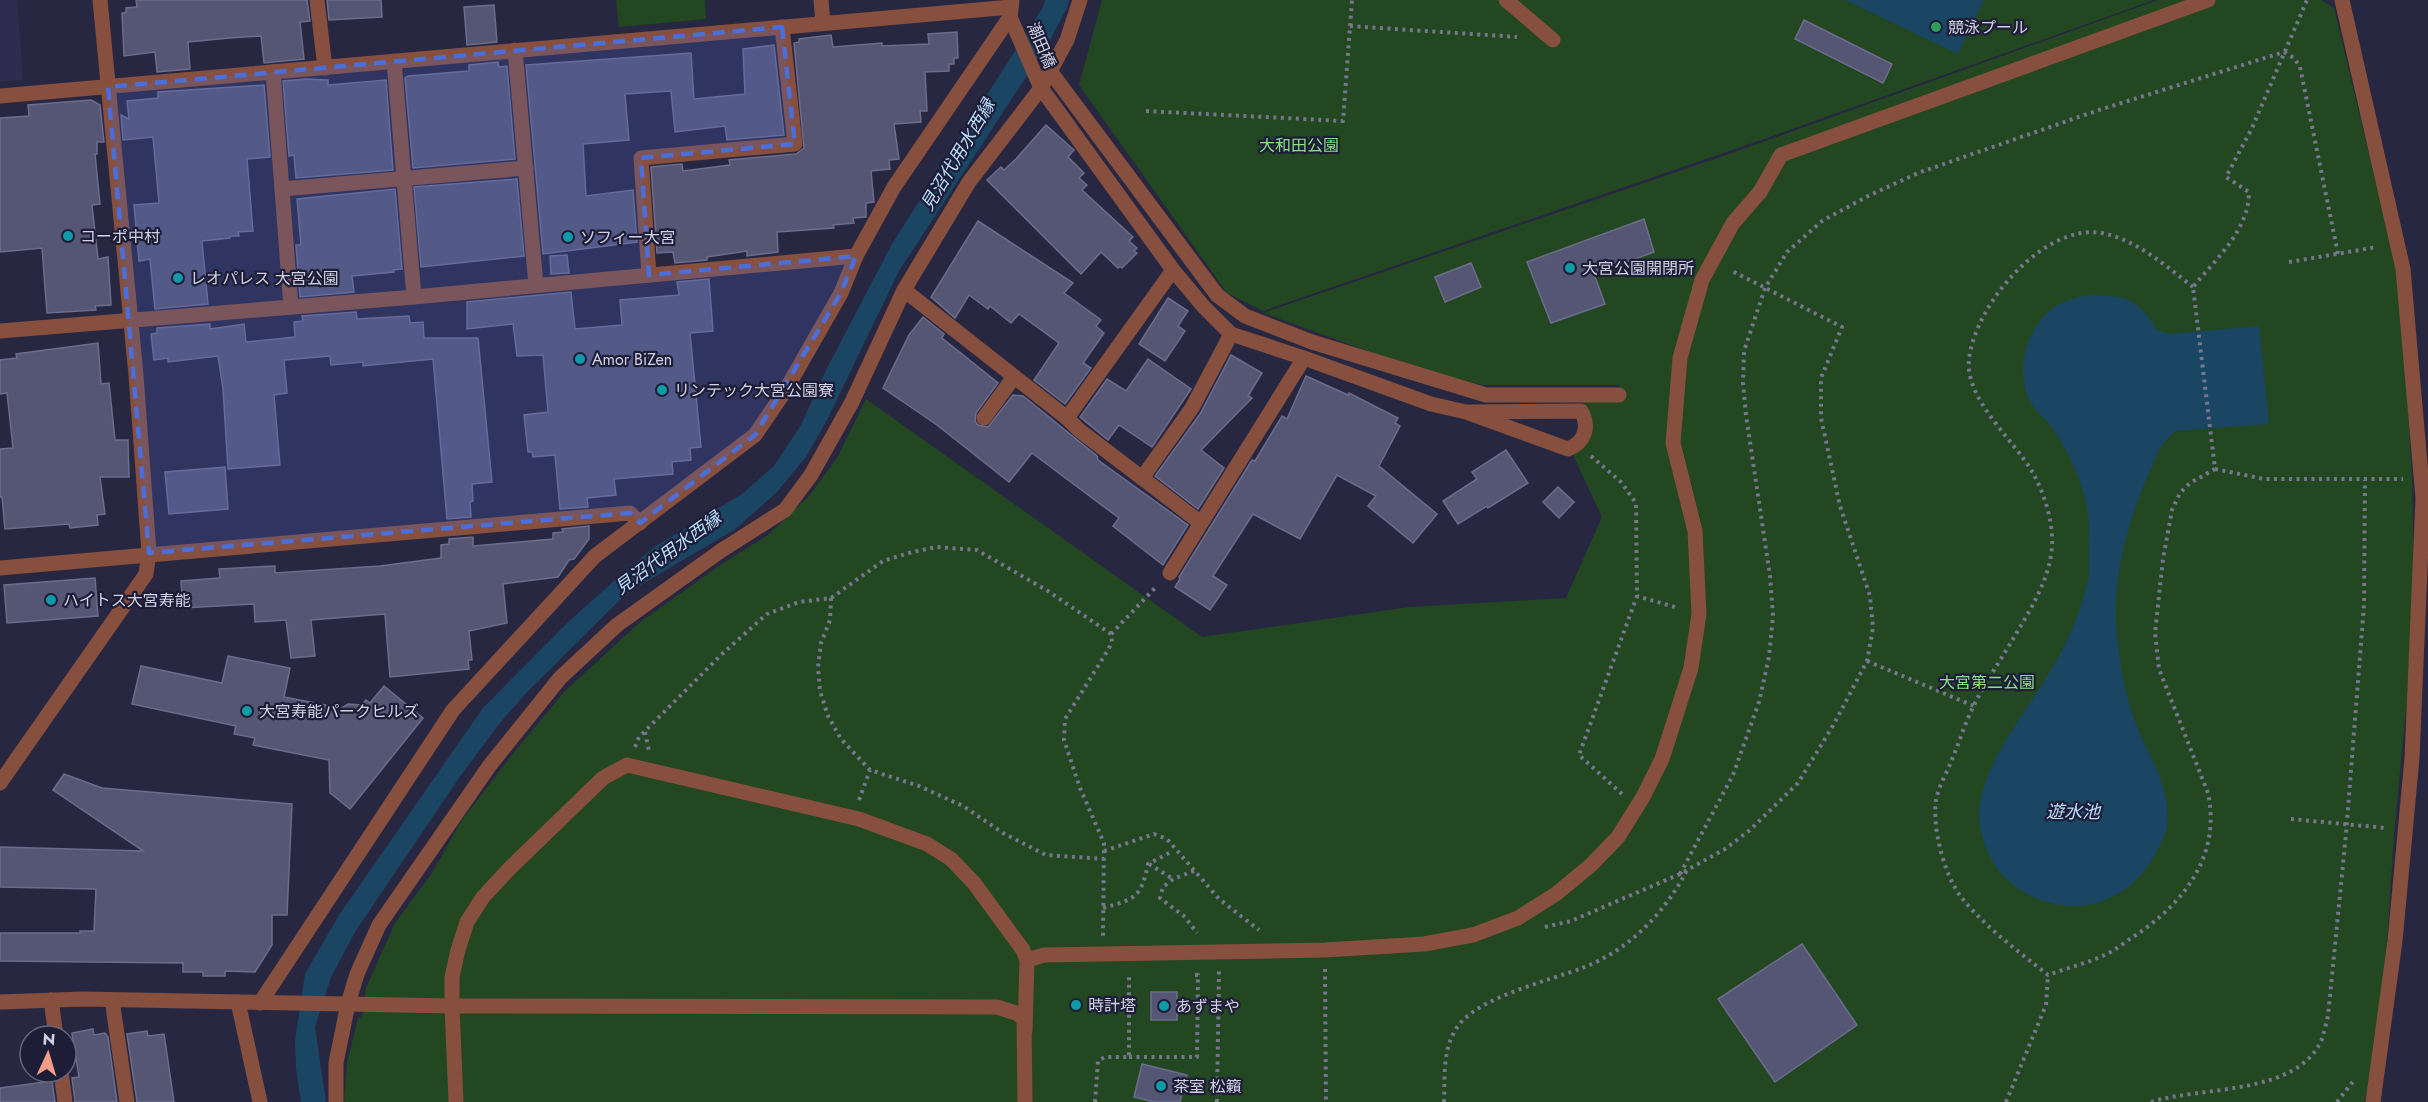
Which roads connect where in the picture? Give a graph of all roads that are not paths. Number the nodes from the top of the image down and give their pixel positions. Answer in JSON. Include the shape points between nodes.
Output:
{"nodes":[{"id":1,"x":100,"y":0,"type":"edge"},
{"id":2,"x":318,"y":0,"type":"edge"},
{"id":3,"x":821,"y":0,"type":"edge"},
{"id":4,"x":1080,"y":0,"type":"edge"},
{"id":5,"x":1506,"y":0,"type":"edge"},
{"id":6,"x":2208,"y":0,"type":"edge"},
{"id":7,"x":2342,"y":0,"type":"edge"},
{"id":8,"x":1011,"y":8,"type":"edge"},
{"id":9,"x":823,"y":23,"type":"junction"},
{"id":10,"x":782,"y":27,"type":"junction"},
{"id":11,"x":1553,"y":40,"type":"dead end"},
{"id":12,"x":515,"y":50,"type":"junction"},
{"id":13,"x":394,"y":61,"type":"junction"},
{"id":14,"x":325,"y":68,"type":"junction"},
{"id":15,"x":1050,"y":71,"type":"junction"},
{"id":16,"x":273,"y":72,"type":"junction"},
{"id":17,"x":108,"y":87,"type":"junction"},
{"id":18,"x":1041,"y":88,"type":"junction"},
{"id":19,"x":0,"y":96,"type":"edge"},
{"id":20,"x":526,"y":168,"type":"junction"},
{"id":21,"x":404,"y":178,"type":"junction"},
{"id":22,"x":282,"y":189,"type":"junction"},
{"id":23,"x":856,"y":256,"type":"junction"},
{"id":24,"x":1173,"y":270,"type":"junction"},
{"id":25,"x":649,"y":275,"type":"junction"},
{"id":26,"x":536,"y":285,"type":"junction"},
{"id":27,"x":904,"y":290,"type":"junction"},
{"id":28,"x":414,"y":297,"type":"junction"},
{"id":29,"x":291,"y":307,"type":"junction"},
{"id":30,"x":130,"y":319,"type":"junction"},
{"id":31,"x":0,"y":331,"type":"edge"},
{"id":32,"x":1231,"y":334,"type":"junction"},
{"id":33,"x":1304,"y":358,"type":"junction"},
{"id":34,"x":1014,"y":377,"type":"junction"},
{"id":35,"x":1619,"y":395,"type":"dead end"},
{"id":36,"x":1466,"y":411,"type":"junction"},
{"id":37,"x":984,"y":418,"type":"dead end"},
{"id":38,"x":1067,"y":418,"type":"junction"},
{"id":39,"x":1142,"y":478,"type":"junction"},
{"id":40,"x":640,"y":523,"type":"junction"},
{"id":41,"x":1201,"y":523,"type":"junction"},
{"id":42,"x":149,"y":554,"type":"junction"},
{"id":43,"x":0,"y":568,"type":"edge"},
{"id":44,"x":1170,"y":573,"type":"road end"},
{"id":45,"x":0,"y":783,"type":"edge"},
{"id":46,"x":1027,"y":960,"type":"junction"},
{"id":47,"x":51,"y":1000,"type":"junction"},
{"id":48,"x":112,"y":1000,"type":"junction"},
{"id":49,"x":0,"y":1002,"type":"edge"},
{"id":50,"x":238,"y":1002,"type":"junction"},
{"id":51,"x":267,"y":1003,"type":"junction"},
{"id":52,"x":348,"y":1004,"type":"junction"},
{"id":53,"x":452,"y":1006,"type":"junction"},
{"id":54,"x":54,"y":1024,"type":"edge"},
{"id":55,"x":1025,"y":1031,"type":"junction"},
{"id":56,"x":63,"y":1084,"type":"edge"},
{"id":57,"x":65,"y":1102,"type":"edge"},
{"id":58,"x":127,"y":1102,"type":"edge"},
{"id":59,"x":260,"y":1102,"type":"edge"},
{"id":60,"x":336,"y":1102,"type":"edge"},
{"id":61,"x":456,"y":1102,"type":"edge"},
{"id":62,"x":1025,"y":1102,"type":"edge"},
{"id":63,"x":2373,"y":1102,"type":"edge"}],
"edges":[{"from":1,"to":17,"type":"street"},
{"from":2,"to":14,"type":"street"},
{"from":3,"to":9,"type":"street"},
{"from":4,"to":15,"type":"street","via":[[1067,40]]},
{"from":5,"to":11,"type":"street"},
{"from":6,"to":46,"type":"street","via":[[1781,156],[1760,192],[1733,223],[1702,280],[1680,358],[1673,443],[1695,531],[1699,614],[1691,668],[1679,710],[1662,759],[1618,837],[1556,894],[1518,918],[1473,935],[1424,944],[1325,950],[1044,955]]},
{"from":7,"to":63,"type":"street","via":[[2403,269],[2422,478],[2412,758],[2395,941]]},
{"from":8,"to":9,"type":"street"},
{"from":8,"to":18,"type":"street","name":"潮田橋"},
{"from":8,"to":23,"type":"street","via":[[894,187]]},
{"from":9,"to":10,"type":"street"},
{"from":10,"to":12,"type":"street"},
{"from":10,"to":25,"type":"street","via":[[795,144],[641,158]]},
{"from":12,"to":13,"type":"street"},
{"from":12,"to":20,"type":"street"},
{"from":13,"to":14,"type":"street"},
{"from":13,"to":21,"type":"street"},
{"from":14,"to":16,"type":"street"},
{"from":15,"to":18,"type":"street"},
{"from":15,"to":35,"type":"street","via":[[1217,295],[1245,316],[1312,342],[1486,395]]},
{"from":16,"to":17,"type":"street"},
{"from":16,"to":22,"type":"street"},
{"from":17,"to":19,"type":"street"},
{"from":17,"to":30,"type":"street"},
{"from":18,"to":24,"type":"street","name":"潮田橋"},
{"from":18,"to":27,"type":"street","via":[[969,182]]},
{"from":20,"to":21,"type":"street"},
{"from":20,"to":26,"type":"street"},
{"from":21,"to":22,"type":"street"},
{"from":21,"to":28,"type":"street"},
{"from":22,"to":29,"type":"street"},
{"from":23,"to":25,"type":"street"},
{"from":23,"to":40,"type":"street","via":[[841,292],[785,391],[755,435]]},
{"from":24,"to":32,"type":"street","name":"潮田橋"},
{"from":24,"to":38,"type":"street"},
{"from":25,"to":26,"type":"street"},
{"from":26,"to":28,"type":"street"},
{"from":27,"to":34,"type":"street"},
{"from":27,"to":52,"type":"street","via":[[852,402],[811,475],[785,510],[617,625],[560,678],[490,765],[379,926]]},
{"from":28,"to":29,"type":"street"},
{"from":29,"to":30,"type":"street"},
{"from":30,"to":31,"type":"street"},
{"from":30,"to":42,"type":"street"},
{"from":32,"to":33,"type":"street"},
{"from":32,"to":39,"type":"street","via":[[1192,408]]},
{"from":33,"to":36,"type":"street","via":[[1431,404]]},
{"from":33,"to":41,"type":"street"},
{"from":34,"to":37,"type":"street"},
{"from":34,"to":38,"type":"street"},
{"from":36,"to":36,"type":"street","via":[[1581,411],[1585,434],[1568,449]]},
{"from":38,"to":39,"type":"street"},
{"from":39,"to":41,"type":"street"},
{"from":40,"to":42,"type":"street","via":[[630,513]]},
{"from":40,"to":51,"type":"street","via":[[596,556],[453,710]]},
{"from":41,"to":44,"type":"street"},
{"from":42,"to":43,"type":"street"},
{"from":42,"to":45,"type":"street","via":[[146,574]]},
{"from":46,"to":53,"type":"street","via":[[974,883],[951,859],[927,844],[853,818],[627,765],[603,778],[483,897],[467,922],[458,950],[452,977]]},
{"from":46,"to":55,"type":"street"},
{"from":47,"to":48,"type":"street"},
{"from":47,"to":49,"type":"street"},
{"from":47,"to":54,"type":"street"},
{"from":48,"to":50,"type":"street"},
{"from":48,"to":58,"type":"street"},
{"from":50,"to":51,"type":"street"},
{"from":50,"to":59,"type":"street"},
{"from":51,"to":52,"type":"street"},
{"from":52,"to":53,"type":"street"},
{"from":52,"to":60,"type":"street","via":[[336,1063]]},
{"from":53,"to":55,"type":"street","via":[[997,1007],[1019,1014]]},
{"from":53,"to":61,"type":"street"},
{"from":55,"to":62,"type":"street"},
{"from":56,"to":57,"type":"street"}]}
